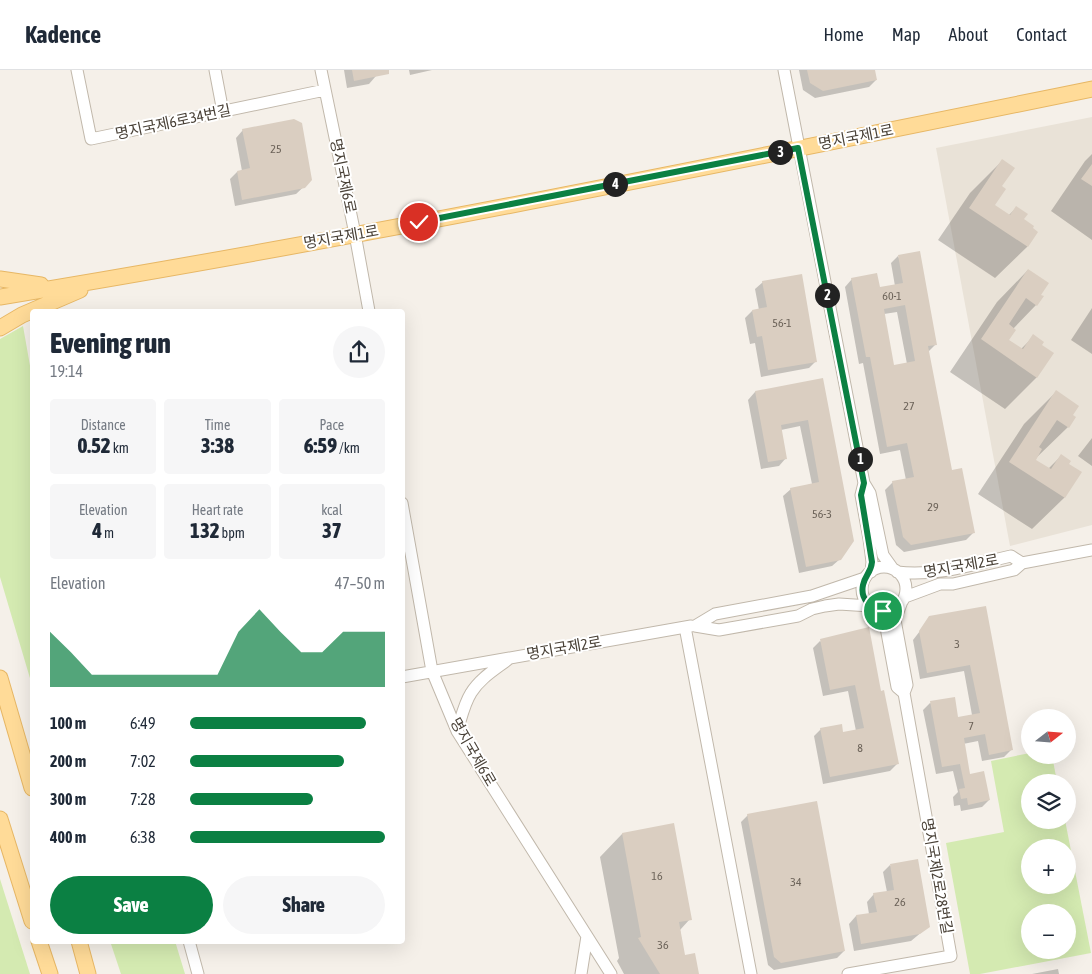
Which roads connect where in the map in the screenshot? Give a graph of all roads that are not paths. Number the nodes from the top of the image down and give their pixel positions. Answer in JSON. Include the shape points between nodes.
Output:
{"nodes":[{"id":1,"x":77,"y":70,"type":"edge"},
{"id":2,"x":215,"y":70,"type":"edge"},
{"id":3,"x":321,"y":70,"type":"edge"},
{"id":4,"x":784,"y":70,"type":"edge"},
{"id":5,"x":1092,"y":89,"type":"edge"},
{"id":6,"x":325,"y":90,"type":"junction"},
{"id":7,"x":223,"y":112,"type":"junction"},
{"id":8,"x":798,"y":148,"type":"junction"},
{"id":9,"x":355,"y":234,"type":"junction"},
{"id":10,"x":0,"y":279,"type":"edge"},
{"id":11,"x":105,"y":279,"type":"junction"},
{"id":12,"x":58,"y":288,"type":"junction"},
{"id":13,"x":0,"y":297,"type":"edge"},
{"id":14,"x":36,"y":309,"type":"edge"},
{"id":15,"x":369,"y":309,"type":"edge"},
{"id":16,"x":30,"y":312,"type":"edge"},
{"id":17,"x":0,"y":328,"type":"edge"},
{"id":18,"x":864,"y":483,"type":"junction"},
{"id":19,"x":405,"y":520,"type":"edge"},
{"id":20,"x":1092,"y":550,"type":"edge"},
{"id":21,"x":1022,"y":563,"type":"junction"},
{"id":22,"x":895,"y":571,"type":"junction"},
{"id":23,"x":868,"y":575,"type":"junction"},
{"id":24,"x":903,"y":600,"type":"junction"},
{"id":25,"x":870,"y":606,"type":"junction"},
{"id":26,"x":883,"y":611,"type":"junction"},
{"id":27,"x":690,"y":626,"type":"junction"},
{"id":28,"x":512,"y":657,"type":"junction"},
{"id":29,"x":432,"y":671,"type":"junction"},
{"id":30,"x":405,"y":676,"type":"edge"},
{"id":31,"x":0,"y":678,"type":"edge"},
{"id":32,"x":0,"y":692,"type":"edge"},
{"id":33,"x":904,"y":694,"type":"junction"},
{"id":34,"x":11,"y":715,"type":"junction"},
{"id":35,"x":457,"y":731,"type":"junction"},
{"id":36,"x":30,"y":781,"type":"edge"},
{"id":37,"x":0,"y":819,"type":"edge"},
{"id":38,"x":30,"y":915,"type":"edge"},
{"id":39,"x":587,"y":936,"type":"junction"},
{"id":40,"x":40,"y":944,"type":"edge"},
{"id":41,"x":79,"y":944,"type":"edge"},
{"id":42,"x":190,"y":944,"type":"edge"},
{"id":43,"x":50,"y":974,"type":"edge"},
{"id":44,"x":88,"y":974,"type":"edge"},
{"id":45,"x":198,"y":974,"type":"edge"},
{"id":46,"x":581,"y":974,"type":"edge"},
{"id":47,"x":611,"y":974,"type":"edge"},
{"id":48,"x":751,"y":974,"type":"edge"},
{"id":49,"x":848,"y":974,"type":"edge"}],
"edges":[{"from":1,"to":7,"type":"street","name":"명지국제6로34번길","via":[[90,139]]},
{"from":2,"to":7,"type":"street"},
{"from":3,"to":6,"type":"street","name":"명지국제6로"},
{"from":4,"to":8,"type":"street"},
{"from":5,"to":8,"type":"main road","name":"명지국제1로"},
{"from":6,"to":7,"type":"street","name":"명지국제6로34번길"},
{"from":6,"to":9,"type":"street","name":"명지국제6로"},
{"from":8,"to":9,"type":"main road","name":"명지국제1로"},
{"from":8,"to":18,"type":"street"},
{"from":9,"to":11,"type":"main road","name":"명지국제1로"},
{"from":9,"to":15,"type":"street","name":"명지국제6로"},
{"from":10,"to":12,"type":"main road"},
{"from":11,"to":12,"type":"main road","name":"명지국제1로"},
{"from":11,"to":14,"type":"main road"},
{"from":12,"to":13,"type":"main road","name":"명지국제1로"},
{"from":16,"to":17,"type":"main road"},
{"from":18,"to":22,"type":"street","via":[[870,493],[883,555]]},
{"from":18,"to":23,"type":"street","via":[[861,495],[872,562]]},
{"from":19,"to":29,"type":"street","name":"명지국제6로"},
{"from":20,"to":21,"type":"street","name":"명지국제2로"},
{"from":21,"to":22,"type":"street","name":"명지국제2로","via":[[1011,556],[936,572]]},
{"from":21,"to":24,"type":"street","name":"명지국제2로","via":[[1014,570],[940,584]]},
{"from":22,"to":23,"type":"street","via":[[884,567]]},
{"from":22,"to":24,"type":"street","via":[[905,583]]},
{"from":23,"to":25,"type":"street","via":[[863,593]]},
{"from":23,"to":27,"type":"street","name":"명지국제2로","via":[[812,596],[715,614]]},
{"from":24,"to":26,"type":"street","via":[[890,611]]},
{"from":24,"to":33,"type":"street","name":"명지국제2로28번길","via":[[895,620],[907,685]]},
{"from":25,"to":26,"type":"street"},
{"from":25,"to":27,"type":"street","name":"명지국제2로","via":[[825,606],[798,616],[719,630]]},
{"from":26,"to":33,"type":"street","name":"명지국제2로28번길","via":[[897,687]]},
{"from":27,"to":28,"type":"street","name":"명지국제2로"},
{"from":27,"to":48,"type":"street"},
{"from":28,"to":29,"type":"street","name":"명지국제2로"},
{"from":28,"to":35,"type":"street","via":[[474,688]]},
{"from":29,"to":30,"type":"street","name":"명지국제2로"},
{"from":29,"to":35,"type":"street","name":"명지국제6로"},
{"from":31,"to":34,"type":"main road"},
{"from":32,"to":34,"type":"main road"},
{"from":33,"to":49,"type":"street","name":"명지국제2로28번길","via":[[951,956]]},
{"from":34,"to":36,"type":"main road"},
{"from":35,"to":39,"type":"street","name":"명지국제6로"},
{"from":37,"to":38,"type":"main road"},
{"from":39,"to":46,"type":"street"},
{"from":39,"to":47,"type":"street","name":"명지국제6로"},
{"from":40,"to":43,"type":"main road"},
{"from":41,"to":44,"type":"main road"},
{"from":42,"to":45,"type":"street"}]}
